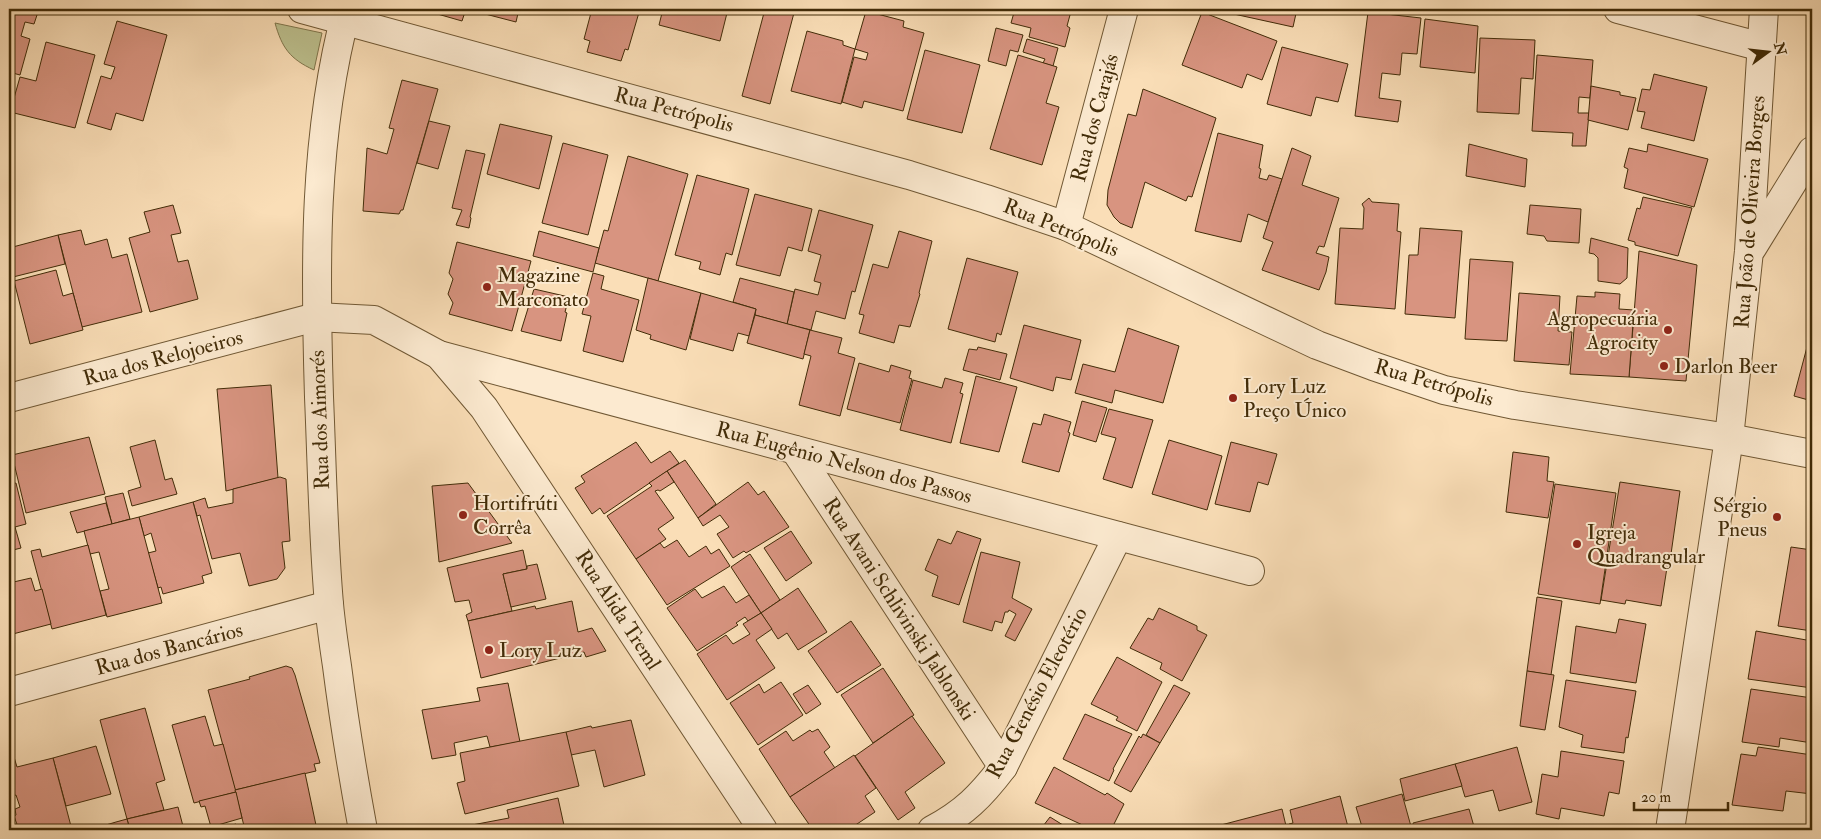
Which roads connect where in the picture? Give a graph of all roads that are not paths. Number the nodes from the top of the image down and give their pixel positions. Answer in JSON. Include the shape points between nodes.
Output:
{"nodes":[{"id":1,"x":302,"y":9,"type":"edge"},
{"id":2,"x":1124,"y":9,"type":"edge"},
{"id":3,"x":1618,"y":9,"type":"edge"},
{"id":4,"x":1764,"y":9,"type":"edge"},
{"id":5,"x":345,"y":14,"type":"edge"},
{"id":6,"x":1762,"y":47,"type":"junction"},
{"id":7,"x":1812,"y":151,"type":"edge"},
{"id":8,"x":1066,"y":226,"type":"junction"},
{"id":9,"x":1749,"y":251,"type":"junction"},
{"id":10,"x":316,"y":317,"type":"junction"},
{"id":11,"x":439,"y":355,"type":"junction"},
{"id":12,"x":9,"y":398,"type":"edge"},
{"id":13,"x":1729,"y":438,"type":"junction"},
{"id":14,"x":795,"y":450,"type":"junction"},
{"id":15,"x":1812,"y":454,"type":"edge"},
{"id":16,"x":1118,"y":536,"type":"junction"},
{"id":17,"x":1250,"y":571,"type":"dead end"},
{"id":18,"x":329,"y":606,"type":"junction"},
{"id":19,"x":9,"y":692,"type":"edge"},
{"id":20,"x":1003,"y":767,"type":"junction"},
{"id":21,"x":363,"y":830,"type":"edge"},
{"id":22,"x":762,"y":830,"type":"edge"},
{"id":23,"x":932,"y":830,"type":"edge"},
{"id":24,"x":1670,"y":830,"type":"edge"}],
"edges":[{"from":1,"to":5,"type":"street","name":"Rua Petrópolis"},
{"from":2,"to":8,"type":"street","name":"Rua dos Carajás"},
{"from":3,"to":6,"type":"street"},
{"from":4,"to":6,"type":"street","name":"Rua João de Oliveira Borges"},
{"from":5,"to":8,"type":"street","name":"Rua Petrópolis","via":[[908,175]]},
{"from":5,"to":10,"type":"street","name":"Rua dos Aimorés","via":[[329,94],[321,157]]},
{"from":6,"to":9,"type":"street","name":"Rua João de Oliveira Borges"},
{"from":7,"to":9,"type":"street"},
{"from":8,"to":13,"type":"street","name":"Rua Petrópolis","via":[[1317,344],[1444,390],[1515,405]]},
{"from":9,"to":13,"type":"street","name":"Rua João de Oliveira Borges"},
{"from":10,"to":11,"type":"street","name":"Rua Alida Treml","via":[[374,320]]},
{"from":10,"to":12,"type":"street","name":"Rua dos Relojoeiros"},
{"from":10,"to":18,"type":"street","name":"Rua dos Aimorés"},
{"from":11,"to":14,"type":"street","name":"Rua Eugênio Nelson dos Passos"},
{"from":11,"to":22,"type":"street","name":"Rua Alida Treml","via":[[484,408]]},
{"from":13,"to":15,"type":"street","name":"Rua Petrópolis"},
{"from":13,"to":24,"type":"street","name":"Rua João de Oliveira Borges"},
{"from":14,"to":16,"type":"street","name":"Rua Eugênio Nelson dos Passos"},
{"from":14,"to":20,"type":"street","name":"Rua Avani Schlivinski Jablonski"},
{"from":16,"to":17,"type":"street","name":"Rua Eugênio Nelson dos Passos"},
{"from":16,"to":20,"type":"street","name":"Rua Genésio Eleotério"},
{"from":18,"to":19,"type":"street","name":"Rua dos Bancários"},
{"from":18,"to":21,"type":"street","name":"Rua dos Aimorés","via":[[348,749]]},
{"from":20,"to":23,"type":"street","name":"Rua Genésio Eleotério","via":[[984,792],[952,820]]}]}
